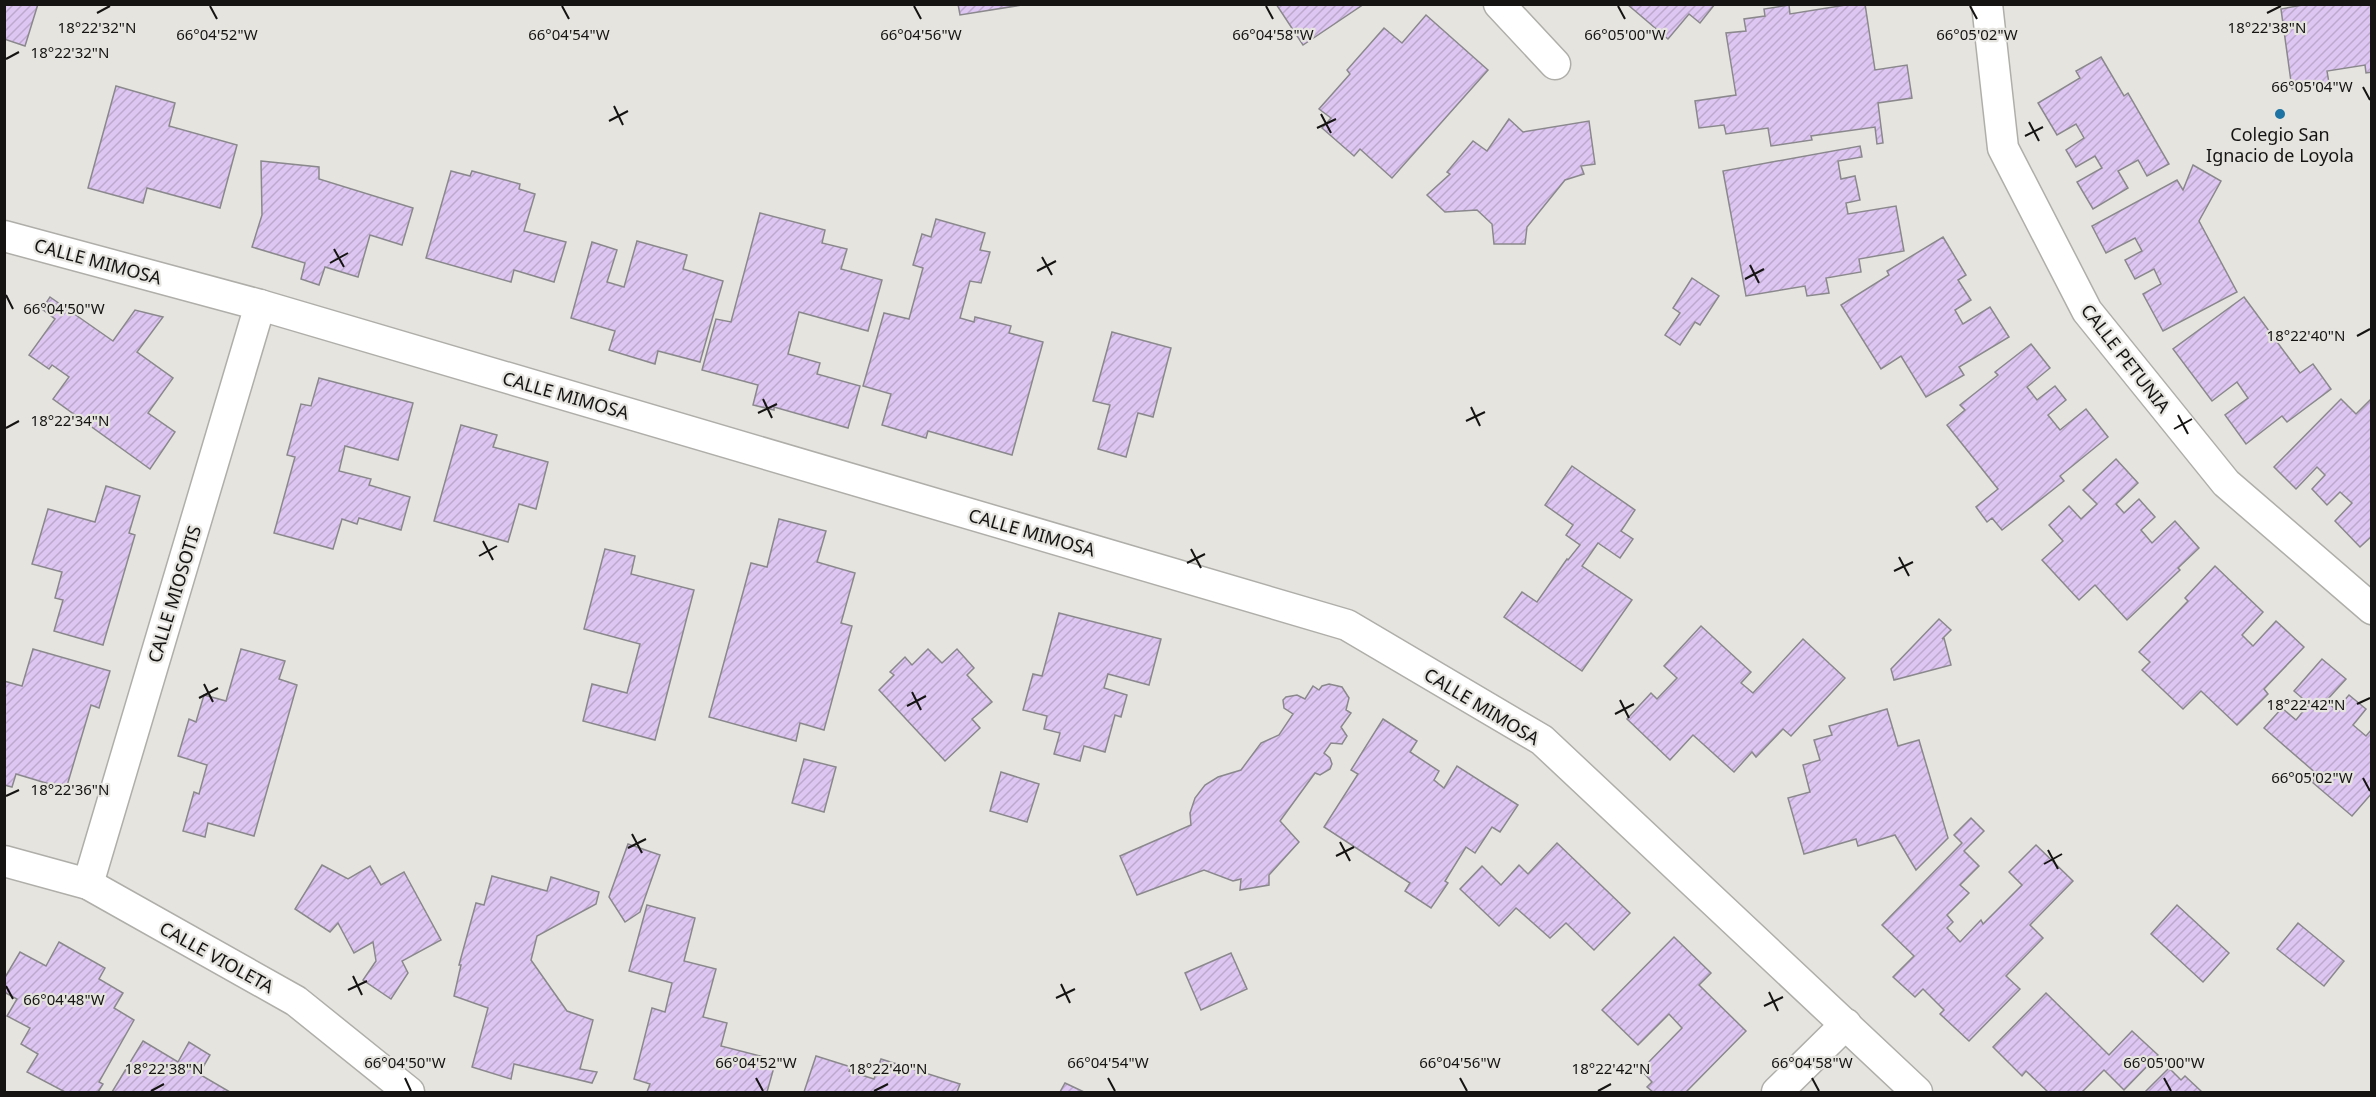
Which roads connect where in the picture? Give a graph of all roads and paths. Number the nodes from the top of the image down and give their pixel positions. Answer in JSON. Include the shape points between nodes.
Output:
{"nodes":[{"id":1,"x":1987,"y":4,"type":"edge"},
{"id":2,"x":1500,"y":5,"type":"edge"},
{"id":3,"x":1555,"y":63,"type":"dead end"},
{"id":4,"x":4,"y":236,"type":"edge"},
{"id":5,"x":260,"y":305,"type":"junction"},
{"id":6,"x":2372,"y":609,"type":"edge"},
{"id":7,"x":4,"y":861,"type":"edge"},
{"id":8,"x":88,"y":884,"type":"junction"},
{"id":9,"x":1846,"y":1024,"type":"junction"},
{"id":10,"x":409,"y":1092,"type":"edge"},
{"id":11,"x":1777,"y":1092,"type":"edge"},
{"id":12,"x":1917,"y":1092,"type":"edge"}],
"edges":[{"from":1,"to":6,"type":"street","name":"CALLE PETUNIA","via":[[2003,148],[2087,311],[2226,483]]},
{"from":2,"to":3,"type":"street"},
{"from":4,"to":5,"type":"street","name":"CALLE MIMOSA"},
{"from":5,"to":8,"type":"street","name":"CALLE MIOSOTIS"},
{"from":5,"to":9,"type":"street","name":"CALLE MIMOSA","via":[[1347,626],[1542,740]]},
{"from":7,"to":8,"type":"street","name":"CALLE VIOLETA"},
{"from":8,"to":10,"type":"street","name":"CALLE VIOLETA","via":[[296,1001]]},
{"from":9,"to":11,"type":"street"},
{"from":9,"to":12,"type":"street","name":"CALLE MIMOSA"}]}
